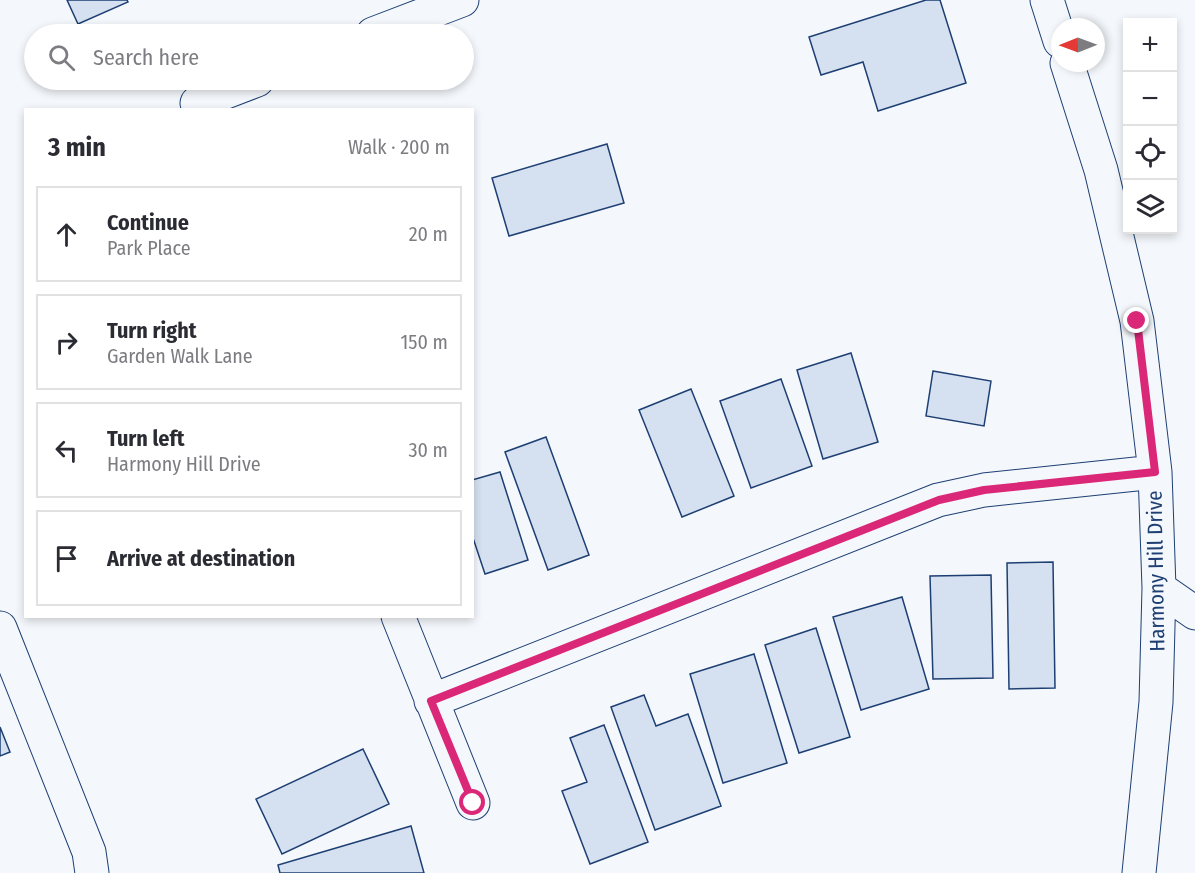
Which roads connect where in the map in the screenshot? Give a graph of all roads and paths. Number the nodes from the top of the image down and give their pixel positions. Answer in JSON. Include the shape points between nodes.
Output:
{"nodes":[{"id":1,"x":462,"y":0,"type":"edge"},
{"id":2,"x":1047,"y":0,"type":"edge"},
{"id":3,"x":1053,"y":18,"type":"edge"},
{"id":4,"x":399,"y":24,"type":"edge"},
{"id":5,"x":1070,"y":72,"type":"edge"},
{"id":6,"x":234,"y":90,"type":"edge"},
{"id":7,"x":198,"y":106,"type":"edge"},
{"id":8,"x":1155,"y":472,"type":"junction"},
{"id":9,"x":1159,"y":588,"type":"junction"},
{"id":10,"x":1195,"y":614,"type":"edge"},
{"id":11,"x":399,"y":618,"type":"edge"},
{"id":12,"x":0,"y":628,"type":"edge"},
{"id":13,"x":431,"y":701,"type":"junction"},
{"id":14,"x":473,"y":803,"type":"dead end"},
{"id":15,"x":92,"y":873,"type":"edge"},
{"id":16,"x":1139,"y":873,"type":"edge"}],
"edges":[{"from":1,"to":4,"type":"street"},
{"from":2,"to":3,"type":"street"},
{"from":5,"to":8,"type":"street","name":"Harmony Hill Drive","via":[[1101,170],[1137,321]]},
{"from":6,"to":7,"type":"street"},
{"from":8,"to":9,"type":"street","name":"Harmony Hill Drive"},
{"from":8,"to":13,"type":"street","via":[[984,490],[939,500]]},
{"from":9,"to":10,"type":"street"},
{"from":9,"to":16,"type":"street","name":"Harmony Hill Drive","via":[[1156,702]]},
{"from":11,"to":13,"type":"street"},
{"from":12,"to":15,"type":"street","via":[[89,852]]},
{"from":13,"to":14,"type":"street"}]}
